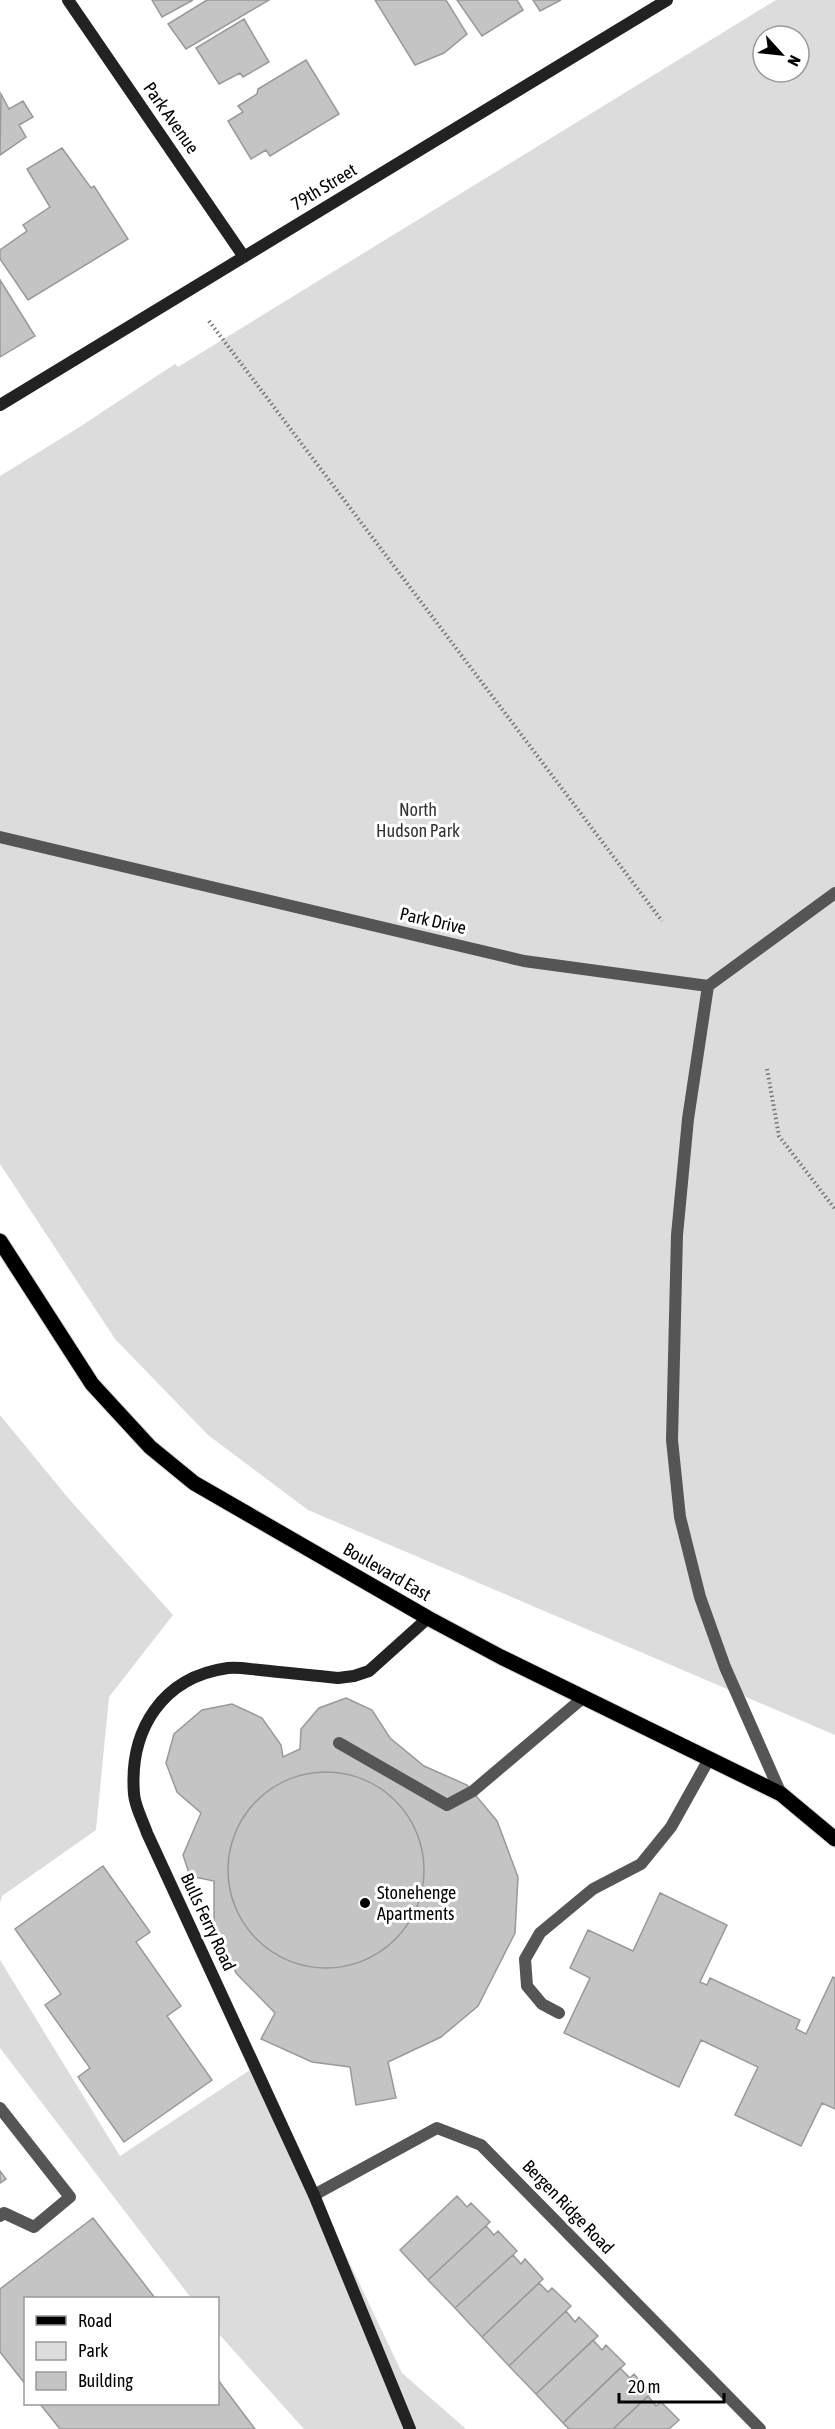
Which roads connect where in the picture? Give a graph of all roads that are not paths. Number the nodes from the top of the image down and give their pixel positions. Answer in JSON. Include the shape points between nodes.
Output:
{"nodes":[{"id":1,"x":68,"y":0,"type":"edge"},
{"id":2,"x":667,"y":0,"type":"edge"},
{"id":3,"x":244,"y":257,"type":"junction"},
{"id":4,"x":0,"y":405,"type":"edge"},
{"id":5,"x":0,"y":837,"type":"edge"},
{"id":6,"x":835,"y":893,"type":"edge"},
{"id":7,"x":708,"y":986,"type":"junction"},
{"id":8,"x":0,"y":1241,"type":"edge"},
{"id":9,"x":428,"y":1618,"type":"junction"},
{"id":10,"x":584,"y":1697,"type":"junction"},
{"id":11,"x":339,"y":1743,"type":"dead end"},
{"id":12,"x":709,"y":1759,"type":"junction"},
{"id":13,"x":781,"y":1794,"type":"junction"},
{"id":14,"x":835,"y":1839,"type":"edge"},
{"id":15,"x":559,"y":2013,"type":"dead end"},
{"id":16,"x":0,"y":2108,"type":"edge"},
{"id":17,"x":314,"y":2195,"type":"junction"},
{"id":18,"x":0,"y":2216,"type":"edge"},
{"id":19,"x":410,"y":2429,"type":"edge"},
{"id":20,"x":760,"y":2429,"type":"edge"}],
"edges":[{"from":1,"to":3,"type":"street","name":"Park Avenue"},
{"from":2,"to":3,"type":"street","name":"79th Street"},
{"from":3,"to":4,"type":"street","name":"79th Street"},
{"from":5,"to":7,"type":"street","name":"Park Drive","via":[[524,961]]},
{"from":6,"to":7,"type":"street"},
{"from":7,"to":13,"type":"street","via":[[688,1119],[678,1223],[672,1440],[680,1516],[700,1597],[724,1667]]},
{"from":8,"to":9,"type":"main road","name":"Boulevard East","via":[[92,1384],[150,1447],[195,1483]]},
{"from":9,"to":10,"type":"main road","name":"Boulevard East"},
{"from":9,"to":17,"type":"street","name":"Bulls Ferry Road","via":[[369,1671],[354,1676],[338,1678],[230,1668],[203,1674],[173,1689],[154,1711],[140,1737],[134,1767],[134,1797],[147,1833]]},
{"from":10,"to":11,"type":"street","via":[[473,1791],[447,1805]]},
{"from":10,"to":12,"type":"main road","name":"Boulevard East"},
{"from":12,"to":13,"type":"main road","name":"Boulevard East"},
{"from":12,"to":15,"type":"street","via":[[671,1827],[641,1864],[593,1889],[540,1933],[525,1959],[527,1986],[542,2004]]},
{"from":13,"to":14,"type":"main road","name":"Boulevard East"},
{"from":16,"to":18,"type":"street","via":[[70,2197],[34,2227],[4,2212]]},
{"from":17,"to":19,"type":"street","name":"Bulls Ferry Road"},
{"from":17,"to":20,"type":"street","name":"Bergen Ridge Road","via":[[437,2128],[481,2145]]}]}
